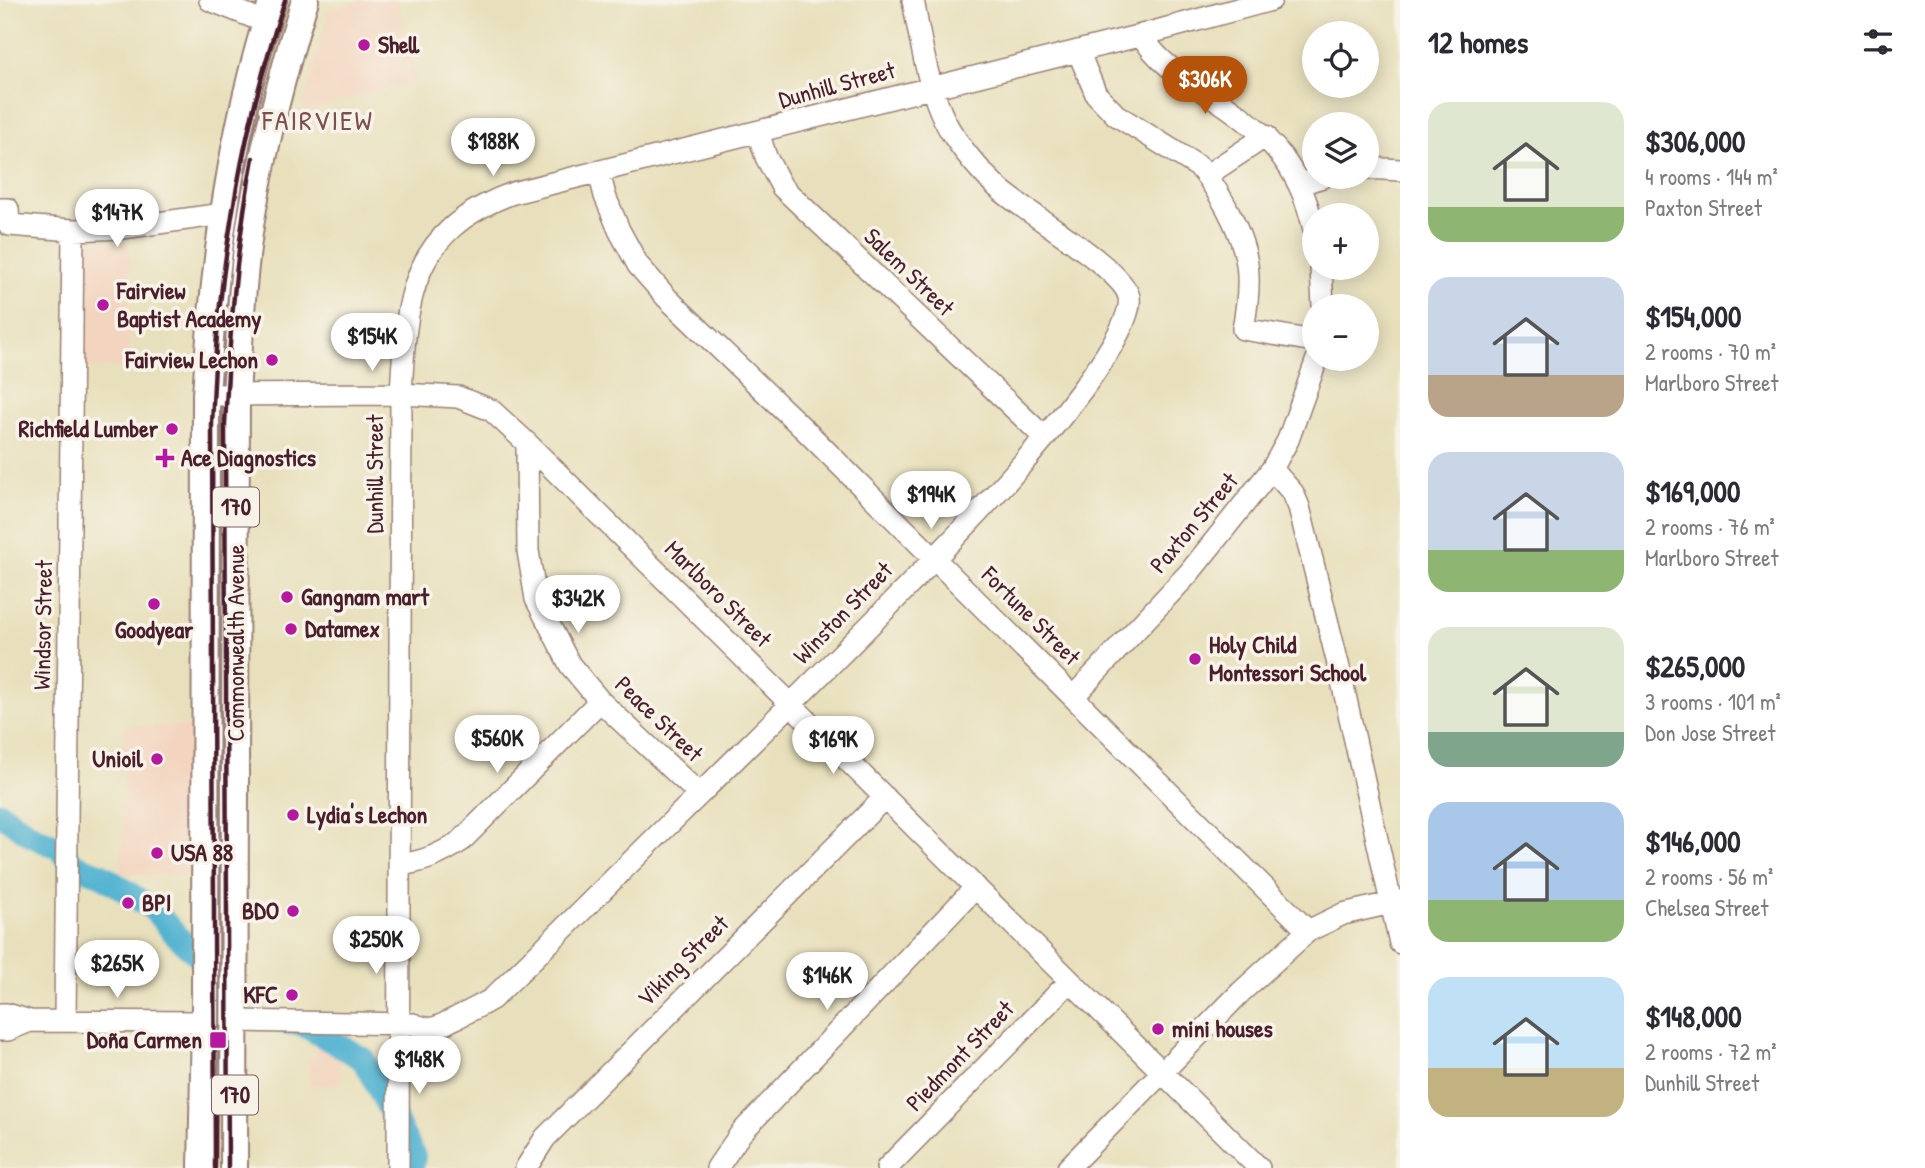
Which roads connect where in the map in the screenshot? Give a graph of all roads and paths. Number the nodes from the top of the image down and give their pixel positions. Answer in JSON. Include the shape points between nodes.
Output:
{"nodes":[{"id":1,"x":210,"y":0,"type":"edge"},
{"id":2,"x":305,"y":0,"type":"edge"},
{"id":3,"x":913,"y":0,"type":"edge"},
{"id":4,"x":1271,"y":0,"type":"edge"},
{"id":5,"x":269,"y":11,"type":"edge"},
{"id":6,"x":1142,"y":35,"type":"junction"},
{"id":7,"x":1078,"y":51,"type":"junction"},
{"id":8,"x":933,"y":87,"type":"junction"},
{"id":9,"x":758,"y":132,"type":"junction"},
{"id":10,"x":1266,"y":136,"type":"junction"},
{"id":11,"x":1379,"y":169,"type":"edge"},
{"id":12,"x":1400,"y":170,"type":"edge"},
{"id":13,"x":599,"y":172,"type":"junction"},
{"id":14,"x":1207,"y":175,"type":"junction"},
{"id":15,"x":1302,"y":183,"type":"edge"},
{"id":16,"x":1299,"y":184,"type":"junction"},
{"id":17,"x":1305,"y":203,"type":"edge"},
{"id":18,"x":0,"y":209,"type":"edge"},
{"id":19,"x":223,"y":214,"type":"junction"},
{"id":20,"x":73,"y":230,"type":"junction"},
{"id":21,"x":1302,"y":339,"type":"edge"},
{"id":22,"x":1313,"y":371,"type":"edge"},
{"id":23,"x":401,"y":394,"type":"junction"},
{"id":24,"x":206,"y":395,"type":"junction"},
{"id":25,"x":236,"y":395,"type":"junction"},
{"id":26,"x":1044,"y":438,"type":"junction"},
{"id":27,"x":527,"y":443,"type":"junction"},
{"id":28,"x":1272,"y":469,"type":"junction"},
{"id":29,"x":934,"y":558,"type":"junction"},
{"id":30,"x":1074,"y":696,"type":"junction"},
{"id":31,"x":600,"y":701,"type":"junction"},
{"id":32,"x":791,"y":704,"type":"junction"},
{"id":33,"x":699,"y":794,"type":"junction"},
{"id":34,"x":885,"y":797,"type":"junction"},
{"id":35,"x":399,"y":865,"type":"junction"},
{"id":36,"x":976,"y":887,"type":"junction"},
{"id":37,"x":1395,"y":901,"type":"edge"},
{"id":38,"x":1308,"y":931,"type":"junction"},
{"id":39,"x":1400,"y":943,"type":"edge"},
{"id":40,"x":1070,"y":981,"type":"junction"},
{"id":41,"x":0,"y":1014,"type":"edge"},
{"id":42,"x":30,"y":1021,"type":"junction"},
{"id":43,"x":65,"y":1021,"type":"junction"},
{"id":44,"x":236,"y":1021,"type":"junction"},
{"id":45,"x":205,"y":1022,"type":"junction"},
{"id":46,"x":405,"y":1024,"type":"junction"},
{"id":47,"x":0,"y":1030,"type":"edge"},
{"id":48,"x":1162,"y":1072,"type":"junction"},
{"id":49,"x":1255,"y":1167,"type":"edge"},
{"id":50,"x":202,"y":1168,"type":"edge"},
{"id":51,"x":234,"y":1168,"type":"edge"},
{"id":52,"x":398,"y":1168,"type":"edge"},
{"id":53,"x":526,"y":1168,"type":"edge"},
{"id":54,"x":717,"y":1168,"type":"edge"},
{"id":55,"x":887,"y":1168,"type":"edge"},
{"id":56,"x":1068,"y":1168,"type":"edge"}],
"edges":[{"from":1,"to":5,"type":"street"},
{"from":2,"to":25,"type":"main road","name":"Commonwealth Avenue","number":"170","via":[[253,210]]},
{"from":3,"to":8,"type":"street","name":"Winston Street"},
{"from":4,"to":6,"type":"street","name":"Dunhill Street"},
{"from":5,"to":19,"type":"main road","name":"Commonwealth Avenue","number":"170","via":[[245,98]]},
{"from":6,"to":7,"type":"street","name":"Dunhill Street"},
{"from":6,"to":10,"type":"street","via":[[1164,62]]},
{"from":7,"to":8,"type":"street","name":"Dunhill Street"},
{"from":7,"to":14,"type":"street","via":[[1096,94],[1116,115]]},
{"from":8,"to":9,"type":"street","name":"Dunhill Street"},
{"from":8,"to":26,"type":"street","name":"Winston Street","via":[[952,133],[995,185],[1113,273],[1129,298],[1121,328]]},
{"from":9,"to":13,"type":"street","name":"Dunhill Street"},
{"from":9,"to":26,"type":"street","name":"Salem Street","via":[[782,187]]},
{"from":10,"to":14,"type":"street"},
{"from":10,"to":16,"type":"street"},
{"from":11,"to":12,"type":"street"},
{"from":13,"to":23,"type":"street","name":"Dunhill Street","via":[[484,203],[440,239],[426,257],[407,311]]},
{"from":13,"to":29,"type":"street","name":"Fortune Street","via":[[605,196],[638,265]]},
{"from":14,"to":21,"type":"street","via":[[1247,256],[1243,329]]},
{"from":15,"to":16,"type":"street"},
{"from":16,"to":17,"type":"street"},
{"from":18,"to":20,"type":"street","via":[[10,212],[9,225]]},
{"from":19,"to":20,"type":"street"},
{"from":19,"to":24,"type":"main road","name":"Commonwealth Avenue","number":"170"},
{"from":20,"to":43,"type":"street","name":"Windsor Street"},
{"from":22,"to":28,"type":"street","name":"Paxton Street","via":[[1288,440]]},
{"from":23,"to":25,"type":"street","name":"Marlboro Street"},
{"from":23,"to":27,"type":"street","name":"Marlboro Street","via":[[476,402]]},
{"from":23,"to":35,"type":"street","name":"Dunhill Street"},
{"from":24,"to":25,"type":"street","name":"Marlboro Street"},
{"from":24,"to":45,"type":"main road","name":"Commonwealth Avenue","number":"170"},
{"from":25,"to":44,"type":"main road","name":"Commonwealth Avenue","number":"170"},
{"from":26,"to":29,"type":"street","name":"Winston Street"},
{"from":27,"to":31,"type":"street","name":"Peace Street","via":[[528,551],[536,599],[570,665]]},
{"from":27,"to":32,"type":"street","name":"Marlboro Street"},
{"from":28,"to":30,"type":"street","name":"Paxton Street","via":[[1189,573]]},
{"from":28,"to":37,"type":"street","via":[[1299,507]]},
{"from":29,"to":30,"type":"street","name":"Fortune Street"},
{"from":29,"to":32,"type":"street","name":"Winston Street"},
{"from":30,"to":38,"type":"street","name":"Fortune Street"},
{"from":31,"to":33,"type":"street","name":"Peace Street"},
{"from":31,"to":35,"type":"street","via":[[461,841],[421,862]]},
{"from":32,"to":33,"type":"street","name":"Winston Street"},
{"from":32,"to":34,"type":"street","name":"Marlboro Street"},
{"from":33,"to":46,"type":"street","name":"Winston Street","via":[[492,999],[453,1019],[432,1015]]},
{"from":34,"to":36,"type":"street","name":"Marlboro Street"},
{"from":34,"to":53,"type":"street","name":"Viking Street","via":[[545,1138]]},
{"from":35,"to":46,"type":"street","name":"Dunhill Street"},
{"from":36,"to":40,"type":"street","name":"Marlboro Street"},
{"from":36,"to":54,"type":"street","via":[[741,1133]]},
{"from":37,"to":38,"type":"street","via":[[1343,914]]},
{"from":37,"to":39,"type":"street"},
{"from":38,"to":48,"type":"street"},
{"from":40,"to":48,"type":"street","name":"Marlboro Street"},
{"from":40,"to":55,"type":"street","name":"Piedmont Street"},
{"from":41,"to":42,"type":"street"},
{"from":42,"to":43,"type":"street"},
{"from":42,"to":47,"type":"street"},
{"from":43,"to":45,"type":"street"},
{"from":44,"to":46,"type":"street","name":"Winston Street"},
{"from":44,"to":51,"type":"main road","name":"Commonwealth Avenue","number":"170"},
{"from":45,"to":50,"type":"main road","name":"Commonwealth Avenue","number":"170"},
{"from":46,"to":52,"type":"street","name":"Dunhill Street"},
{"from":48,"to":49,"type":"street","name":"Marlboro Street"},
{"from":48,"to":56,"type":"street"}]}
